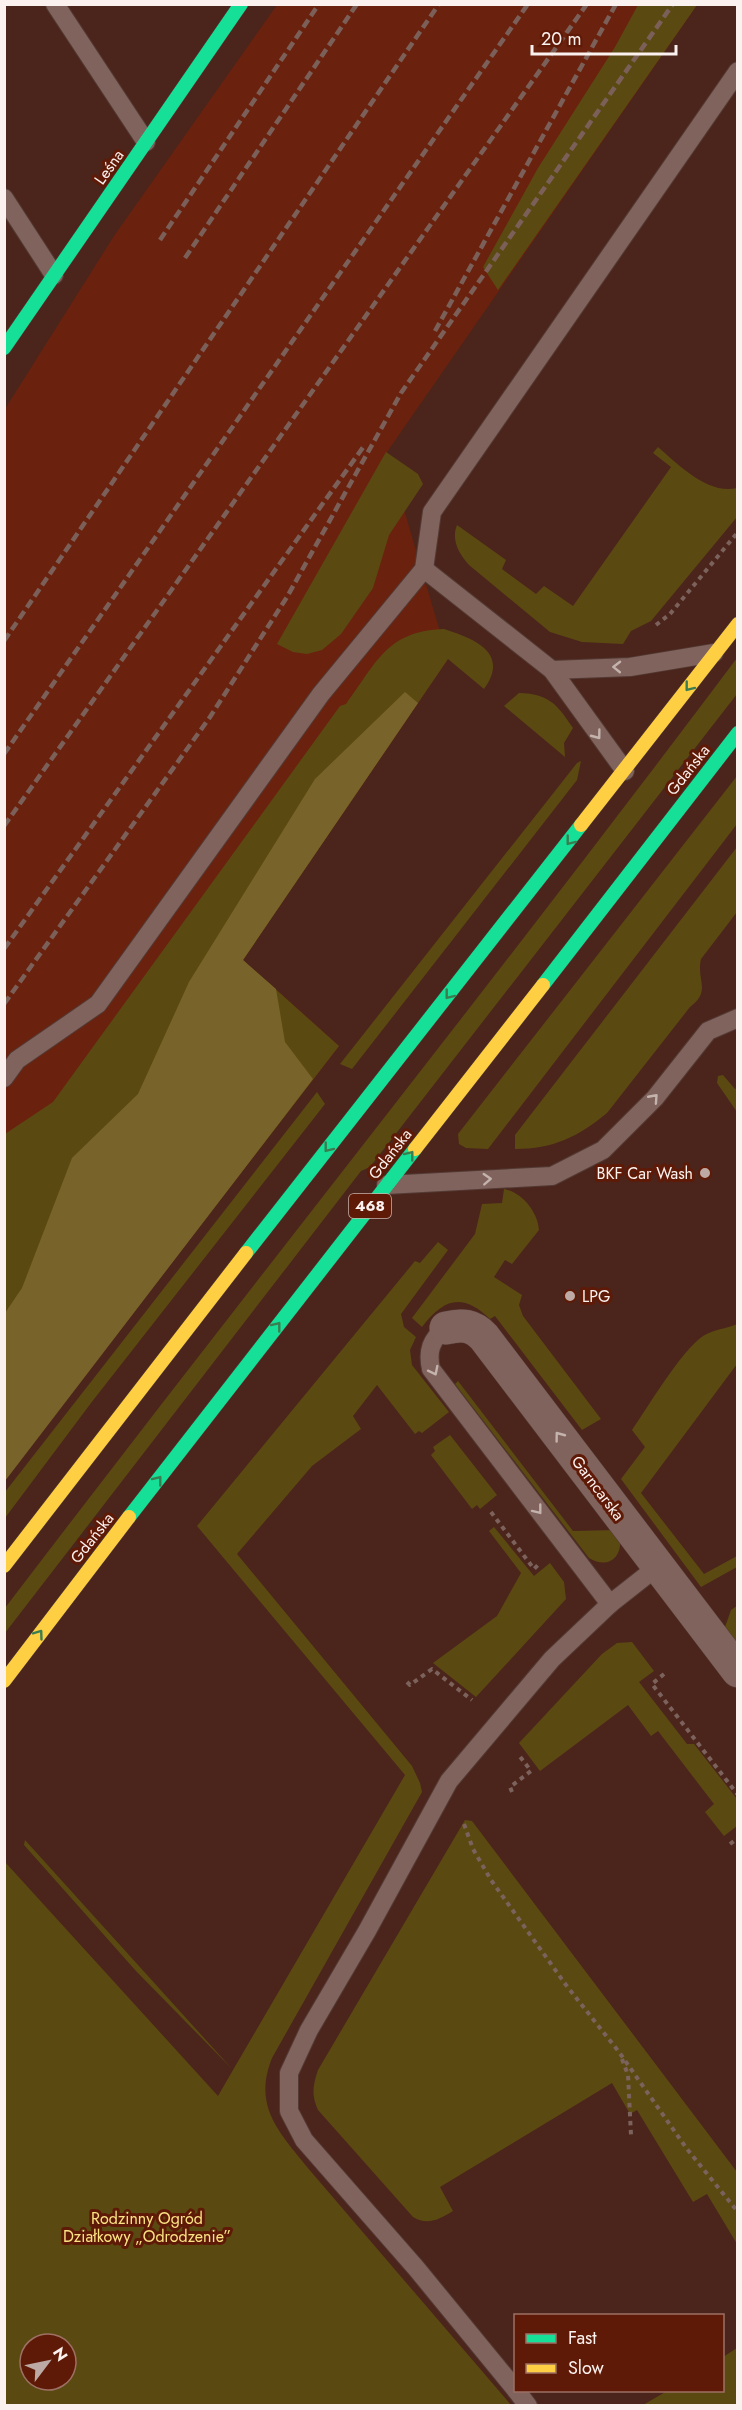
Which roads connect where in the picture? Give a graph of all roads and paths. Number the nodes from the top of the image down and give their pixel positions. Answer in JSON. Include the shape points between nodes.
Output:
{"nodes":[{"id":1,"x":55,"y":4,"type":"edge"},
{"id":2,"x":241,"y":4,"type":"edge"},
{"id":3,"x":738,"y":72,"type":"edge"},
{"id":4,"x":146,"y":142,"type":"junction"},
{"id":5,"x":4,"y":198,"type":"edge"},
{"id":6,"x":54,"y":275,"type":"junction"},
{"id":7,"x":8,"y":336,"type":"edge"},
{"id":8,"x":738,"y":532,"type":"edge"},
{"id":9,"x":424,"y":569,"type":"junction"},
{"id":10,"x":738,"y":624,"type":"edge"},
{"id":11,"x":655,"y":627,"type":"dead end"},
{"id":12,"x":716,"y":653,"type":"junction"},
{"id":13,"x":552,"y":670,"type":"junction"},
{"id":14,"x":738,"y":733,"type":"edge"},
{"id":15,"x":625,"y":771,"type":"junction"},
{"id":16,"x":738,"y":1018,"type":"edge"},
{"id":17,"x":4,"y":1078,"type":"edge"},
{"id":18,"x":386,"y":1185,"type":"junction"},
{"id":19,"x":447,"y":1328,"type":"joint"},
{"id":20,"x":4,"y":1566,"type":"edge"},
{"id":21,"x":657,"y":1567,"type":"junction"},
{"id":22,"x":610,"y":1604,"type":"junction"},
{"id":23,"x":738,"y":1671,"type":"edge"},
{"id":24,"x":664,"y":1674,"type":"dead end"},
{"id":25,"x":4,"y":1681,"type":"edge"},
{"id":26,"x":407,"y":1682,"type":"dead end"},
{"id":27,"x":478,"y":1705,"type":"dead end"},
{"id":28,"x":517,"y":1753,"type":"dead end"},
{"id":29,"x":513,"y":1792,"type":"dead end"},
{"id":30,"x":738,"y":1795,"type":"edge"},
{"id":31,"x":459,"y":1818,"type":"dead end"},
{"id":32,"x":738,"y":1838,"type":"edge"},
{"id":33,"x":730,"y":1844,"type":"dead end"},
{"id":34,"x":619,"y":2052,"type":"junction"},
{"id":35,"x":631,"y":2135,"type":"dead end"},
{"id":36,"x":738,"y":2212,"type":"edge"},
{"id":37,"x":514,"y":2388,"type":"edge"},
{"id":38,"x":518,"y":2392,"type":"edge"},
{"id":39,"x":528,"y":2406,"type":"edge"}],
"edges":[{"from":1,"to":4,"type":"lane"},
{"from":2,"to":4,"type":"main road","name":"Leśna"},
{"from":3,"to":9,"type":"lane","via":[[432,512]]},
{"from":4,"to":6,"type":"main road","name":"Leśna"},
{"from":5,"to":6,"type":"lane"},
{"from":6,"to":7,"type":"main road","name":"Leśna"},
{"from":8,"to":11,"type":"path"},
{"from":9,"to":13,"type":"lane"},
{"from":9,"to":17,"type":"lane","via":[[321,694],[98,1004],[17,1060]]},
{"from":10,"to":12,"type":"main road"},
{"from":12,"to":13,"type":"lane","one_way":true,"via":[[630,667]]},
{"from":12,"to":15,"type":"main road","one_way":true},
{"from":13,"to":15,"type":"lane","one_way":true},
{"from":18,"to":14,"type":"main road","name":"Gdańska","number":"468","one_way":true},
{"from":15,"to":20,"type":"main road","one_way":true},
{"from":18,"to":16,"type":"lane","one_way":true,"via":[[552,1176],[603,1150],[656,1098],[708,1031]]},
{"from":25,"to":18,"type":"main road","name":"Gdańska","number":"468","one_way":true},
{"from":21,"to":19,"type":"street","name":"Garncarska","one_way":true,"via":[[484,1337],[467,1326]]},
{"from":19,"to":22,"type":"lane","one_way":true,"via":[[433,1341],[429,1351],[431,1369]]},
{"from":21,"to":22,"type":"lane"},
{"from":21,"to":23,"type":"street","name":"Garncarska"},
{"from":22,"to":37,"type":"lane","via":[[552,1659],[449,1781],[309,2030],[289,2073],[289,2111],[304,2140]]},
{"from":24,"to":30,"type":"path","via":[[652,1684]]},
{"from":26,"to":27,"type":"path","via":[[410,1685],[432,1669]]},
{"from":28,"to":29,"type":"path","via":[[531,1771],[510,1787]]},
{"from":31,"to":34,"type":"path","via":[[491,1880],[566,1986]]},
{"from":32,"to":33,"type":"path"},
{"from":34,"to":35,"type":"path","via":[[628,2075]]},
{"from":34,"to":36,"type":"path","via":[[687,2149]]},
{"from":38,"to":39,"type":"lane"}]}
